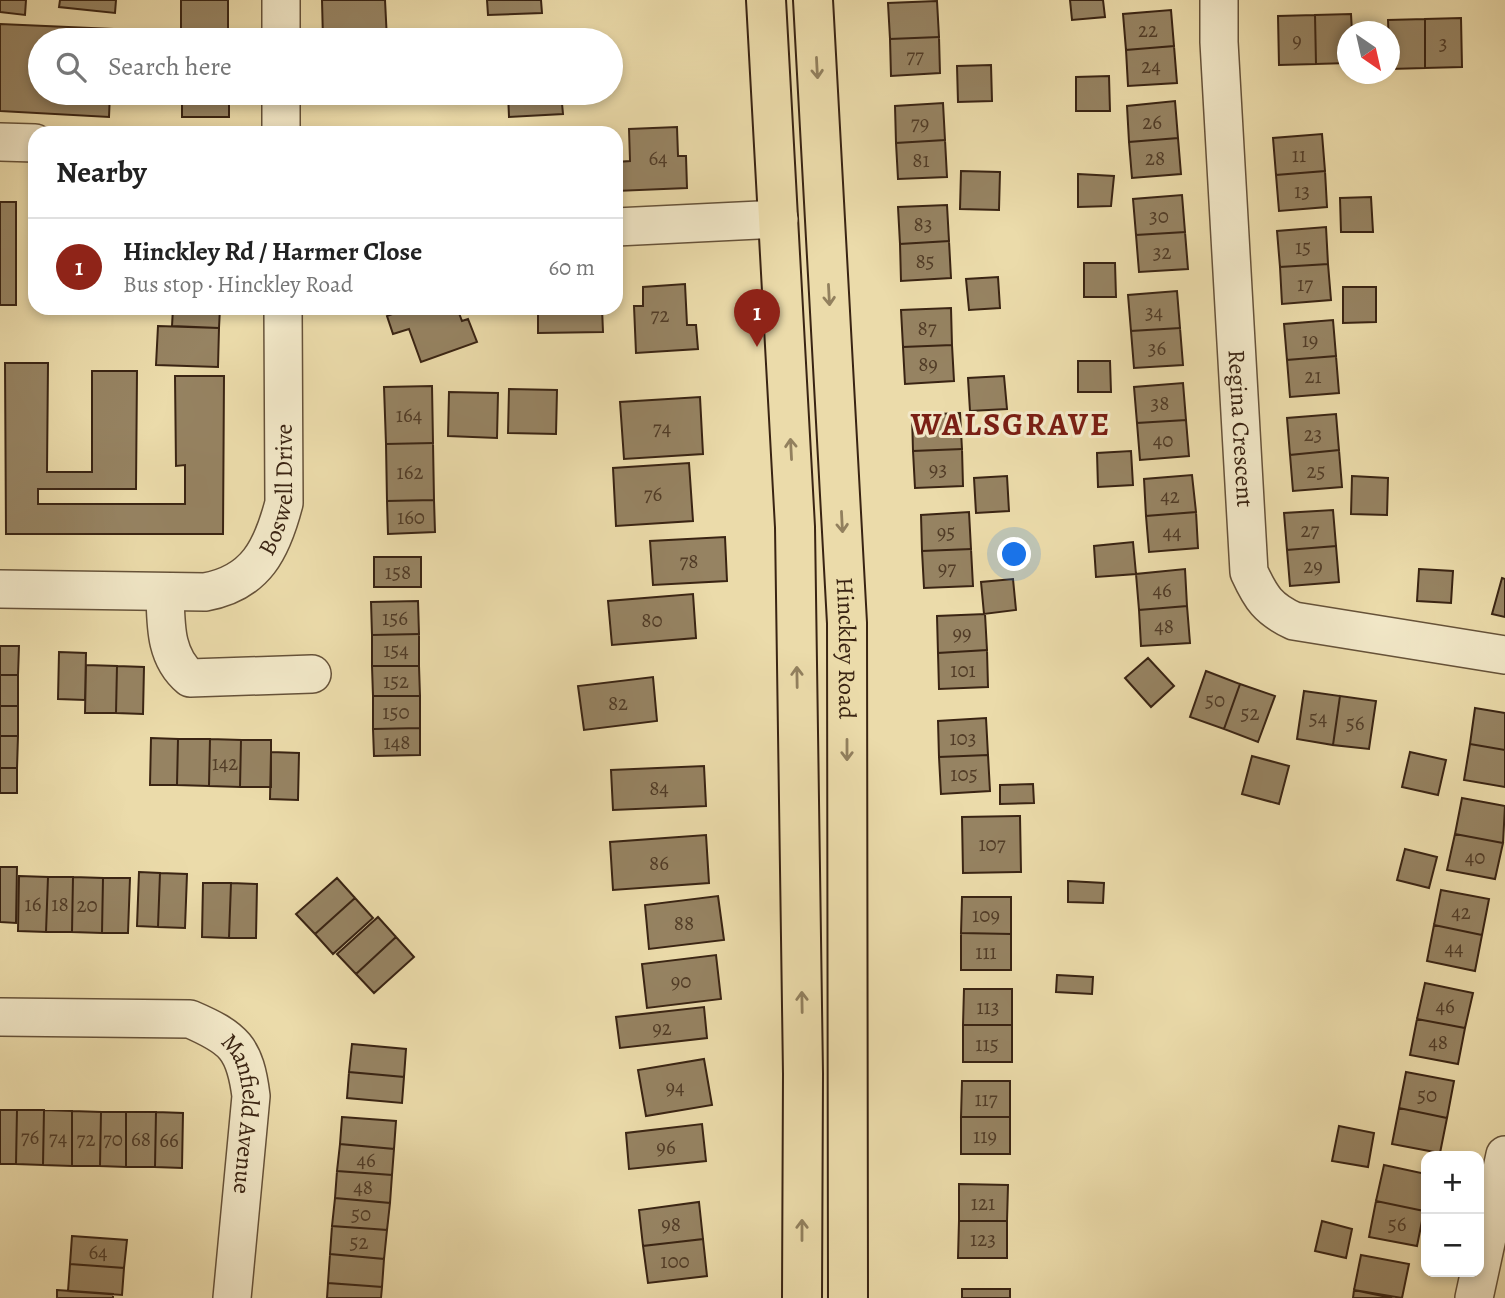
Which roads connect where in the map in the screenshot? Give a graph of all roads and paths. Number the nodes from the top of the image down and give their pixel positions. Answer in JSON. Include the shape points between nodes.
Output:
{"nodes":[{"id":1,"x":281,"y":0,"type":"edge"},
{"id":2,"x":766,"y":0,"type":"edge"},
{"id":3,"x":813,"y":0,"type":"edge"},
{"id":4,"x":1219,"y":0,"type":"edge"},
{"id":5,"x":281,"y":28,"type":"edge"},
{"id":6,"x":281,"y":105,"type":"edge"},
{"id":7,"x":281,"y":126,"type":"edge"},
{"id":8,"x":0,"y":142,"type":"edge"},
{"id":9,"x":28,"y":143,"type":"edge"},
{"id":10,"x":779,"y":219,"type":"junction"},
{"id":11,"x":623,"y":227,"type":"edge"},
{"id":12,"x":283,"y":315,"type":"edge"},
{"id":13,"x":0,"y":589,"type":"edge"},
{"id":14,"x":165,"y":592,"type":"junction"},
{"id":15,"x":1505,"y":655,"type":"edge"},
{"id":16,"x":312,"y":674,"type":"dead end"},
{"id":17,"x":0,"y":1017,"type":"edge"},
{"id":18,"x":1505,"y":1155,"type":"edge"},
{"id":19,"x":232,"y":1298,"type":"edge"},
{"id":20,"x":802,"y":1298,"type":"edge"},
{"id":21,"x":848,"y":1298,"type":"edge"},
{"id":22,"x":1474,"y":1298,"type":"edge"}],
"edges":[{"from":1,"to":5,"type":"street"},
{"from":2,"to":10,"type":"highway","name":"Hinckley Road"},
{"from":3,"to":21,"type":"highway","name":"Hinckley Road","one_way":true,"via":[[847,623]]},
{"from":4,"to":15,"type":"street","name":"Regina Crescent","via":[[1249,572],[1260,596],[1275,612],[1294,621]]},
{"from":6,"to":7,"type":"street"},
{"from":8,"to":9,"type":"street"},
{"from":10,"to":11,"type":"street"},
{"from":20,"to":10,"type":"highway","name":"Hinckley Road","one_way":true,"via":[[795,527]]},
{"from":12,"to":14,"type":"street","name":"Boswell Drive","via":[[285,503],[276,533],[243,580],[205,592]]},
{"from":13,"to":14,"type":"street","name":"Boswell Drive"},
{"from":14,"to":16,"type":"street","via":[[171,652],[178,668],[190,678]]},
{"from":17,"to":19,"type":"street","name":"Manfield Avenue","via":[[190,1019],[233,1044],[247,1067],[251,1096]]},
{"from":18,"to":22,"type":"street"}]}
